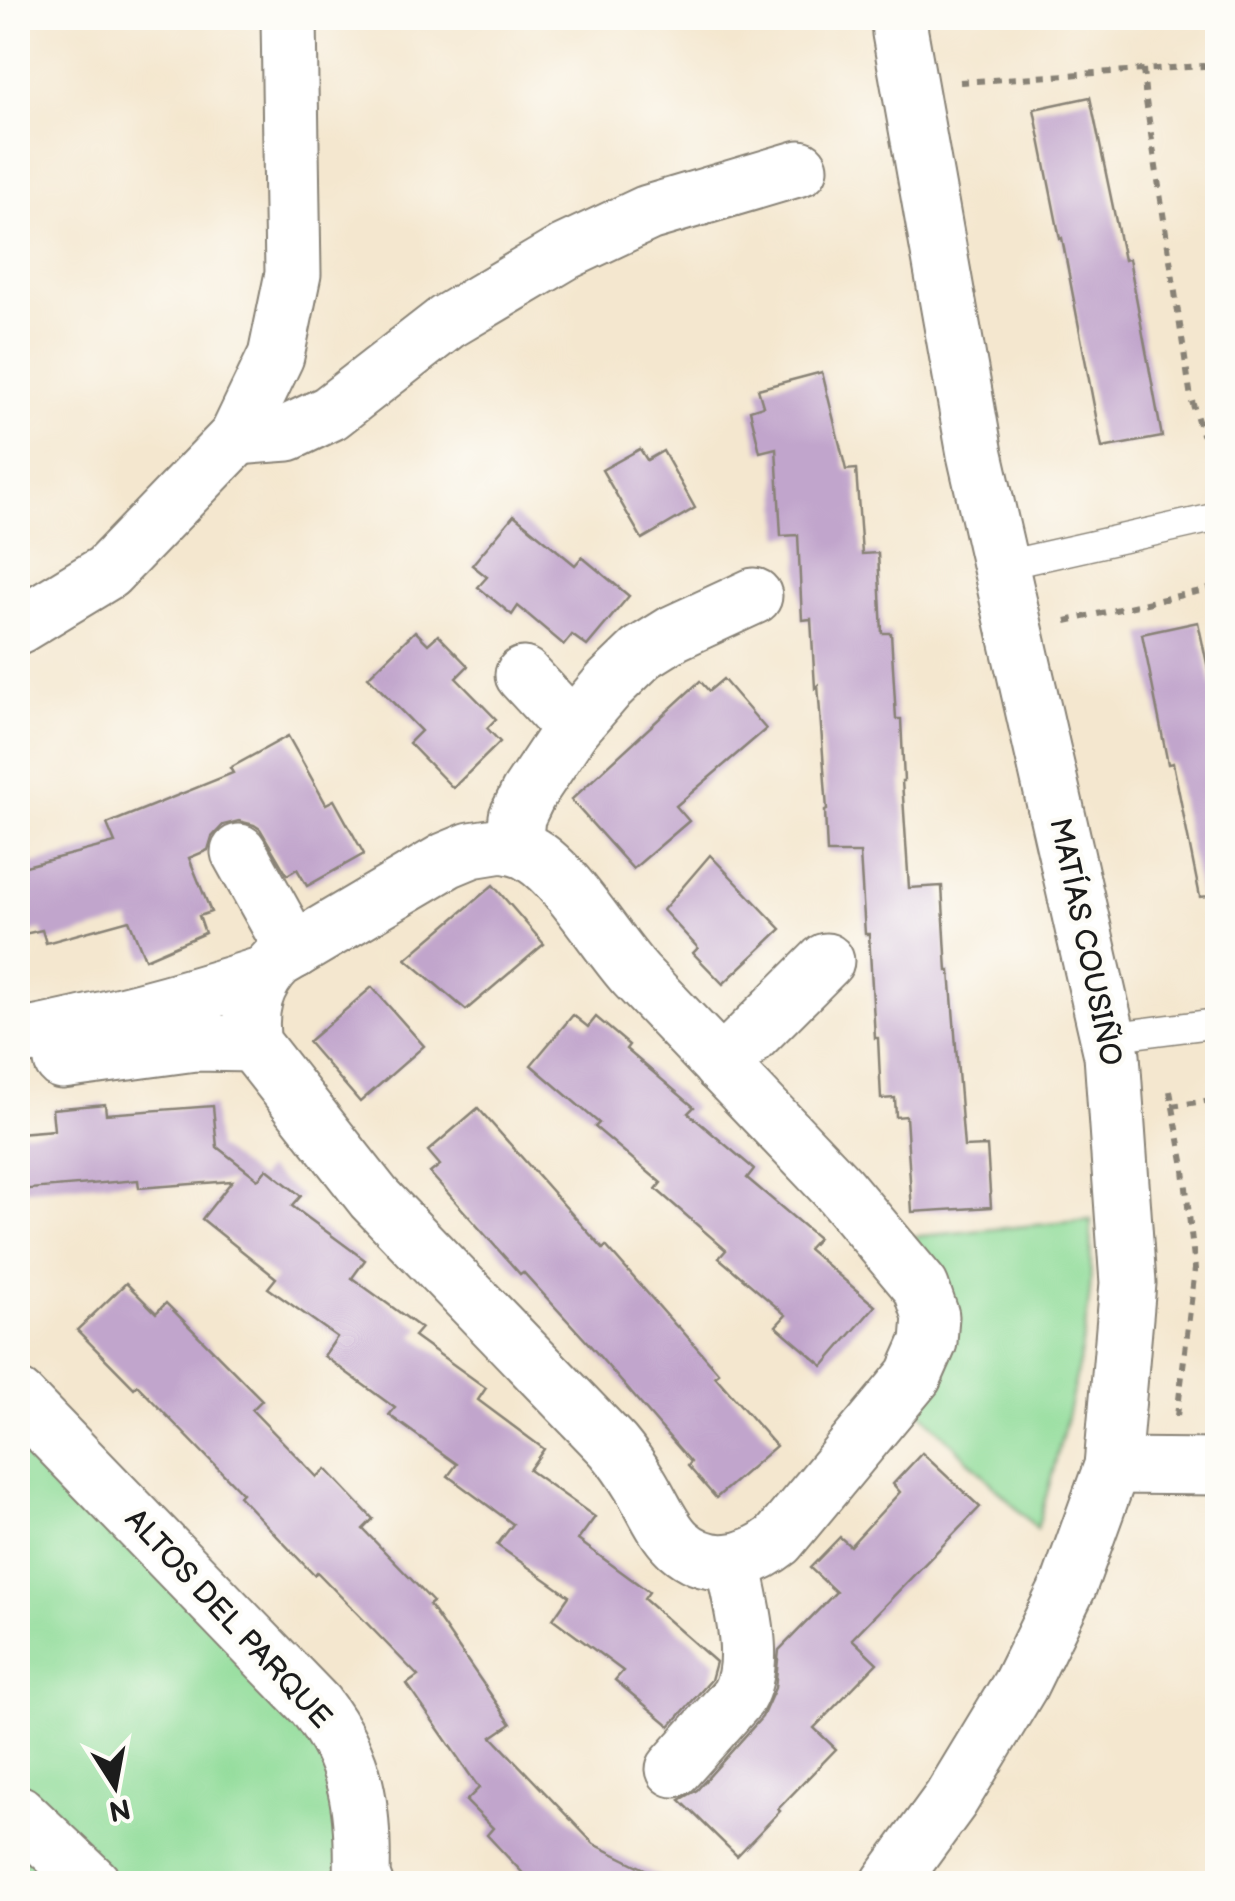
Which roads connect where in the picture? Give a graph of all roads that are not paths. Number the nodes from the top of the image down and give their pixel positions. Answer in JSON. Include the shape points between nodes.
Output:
{"nodes":[{"id":1,"x":289,"y":18,"type":"edge"},
{"id":2,"x":899,"y":18,"type":"edge"},
{"id":3,"x":800,"y":168,"type":"dead end"},
{"id":4,"x":237,"y":436,"type":"junction"},
{"id":5,"x":1218,"y":517,"type":"edge"},
{"id":6,"x":1000,"y":566,"type":"junction"},
{"id":7,"x":754,"y":596,"type":"dead end"},
{"id":8,"x":18,"y":626,"type":"edge"},
{"id":9,"x":522,"y":675,"type":"dead end"},
{"id":10,"x":572,"y":728,"type":"junction"},
{"id":11,"x":514,"y":847,"type":"junction"},
{"id":12,"x":239,"y":852,"type":"dead end"},
{"id":13,"x":826,"y":961,"type":"dead end"},
{"id":14,"x":279,"y":962,"type":"junction"},
{"id":15,"x":1218,"y":1023,"type":"edge"},
{"id":16,"x":1108,"y":1036,"type":"junction"},
{"id":17,"x":18,"y":1038,"type":"edge"},
{"id":18,"x":88,"y":1042,"type":"junction"},
{"id":19,"x":253,"y":1044,"type":"junction"},
{"id":20,"x":18,"y":1065,"type":"edge"},
{"id":21,"x":721,"y":1066,"type":"junction"},
{"id":22,"x":18,"y":1398,"type":"edge"},
{"id":23,"x":1112,"y":1466,"type":"junction"},
{"id":24,"x":1218,"y":1467,"type":"edge"},
{"id":25,"x":732,"y":1562,"type":"junction"},
{"id":26,"x":674,"y":1769,"type":"dead end"},
{"id":27,"x":18,"y":1813,"type":"edge"},
{"id":28,"x":361,"y":1882,"type":"edge"},
{"id":29,"x":92,"y":1884,"type":"edge"},
{"id":30,"x":889,"y":1884,"type":"edge"}],
"edges":[{"from":1,"to":4,"type":"street","via":[[293,274],[276,356]]},
{"from":2,"to":6,"type":"street","name":"MATÍAS COUSIÑO"},
{"from":3,"to":4,"type":"street","via":[[648,213],[565,252],[447,322],[330,413],[288,433]]},
{"from":4,"to":8,"type":"street","via":[[107,572]]},
{"from":5,"to":6,"type":"lane"},
{"from":6,"to":16,"type":"street","name":"MATÍAS COUSIÑO"},
{"from":7,"to":10,"type":"street","via":[[642,653]]},
{"from":9,"to":10,"type":"street"},
{"from":10,"to":11,"type":"street","via":[[528,794]]},
{"from":11,"to":14,"type":"street","via":[[446,860]]},
{"from":11,"to":21,"type":"street","via":[[536,857],[565,886],[616,953]]},
{"from":12,"to":14,"type":"street"},
{"from":13,"to":21,"type":"street"},
{"from":14,"to":18,"type":"street"},
{"from":14,"to":19,"type":"street","via":[[255,995]]},
{"from":15,"to":16,"type":"lane"},
{"from":16,"to":23,"type":"street","name":"MATÍAS COUSIÑO","via":[[1128,1283]]},
{"from":17,"to":18,"type":"street"},
{"from":18,"to":19,"type":"street"},
{"from":18,"to":20,"type":"street","via":[[31,1066]]},
{"from":19,"to":25,"type":"street","via":[[374,1198],[614,1446],[677,1543],[702,1557]]},
{"from":21,"to":25,"type":"street","via":[[906,1267],[926,1300],[932,1329],[914,1376],[778,1540]]},
{"from":22,"to":28,"type":"street","name":"ALTOS DEL PARQUE","via":[[332,1727],[358,1794]]},
{"from":23,"to":24,"type":"street"},
{"from":23,"to":30,"type":"street","name":"MATÍAS COUSIÑO","via":[[1068,1586],[1020,1685],[951,1799]]},
{"from":25,"to":26,"type":"street","via":[[748,1663],[744,1685]]},
{"from":27,"to":29,"type":"street"}]}
